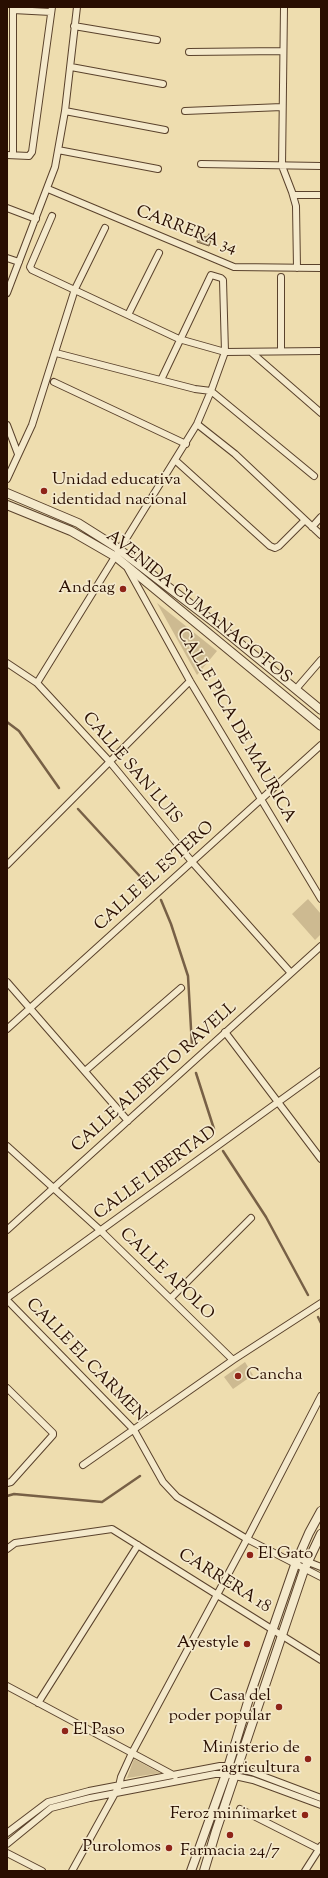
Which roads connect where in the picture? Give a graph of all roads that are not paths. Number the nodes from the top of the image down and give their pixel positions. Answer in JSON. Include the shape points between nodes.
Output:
{"nodes":[{"id":1,"x":77,"y":7,"type":"edge"},
{"id":2,"x":284,"y":7,"type":"edge"},
{"id":3,"x":13,"y":8,"type":"edge"},
{"id":4,"x":52,"y":10,"type":"edge"},
{"id":5,"x":74,"y":26,"type":"junction"},
{"id":6,"x":157,"y":40,"type":"dead end"},
{"id":7,"x":283,"y":51,"type":"junction"},
{"id":8,"x":189,"y":52,"type":"dead end"},
{"id":9,"x":71,"y":67,"type":"junction"},
{"id":10,"x":163,"y":84,"type":"dead end"},
{"id":11,"x":282,"y":107,"type":"junction"},
{"id":12,"x":65,"y":111,"type":"junction"},
{"id":13,"x":185,"y":111,"type":"dead end"},
{"id":14,"x":165,"y":130,"type":"dead end"},
{"id":15,"x":58,"y":150,"type":"junction"},
{"id":16,"x":10,"y":155,"type":"edge"},
{"id":17,"x":201,"y":164,"type":"dead end"},
{"id":18,"x":282,"y":166,"type":"junction"},
{"id":19,"x":321,"y":166,"type":"edge"},
{"id":20,"x":158,"y":169,"type":"dead end"},
{"id":21,"x":48,"y":189,"type":"junction"},
{"id":22,"x":293,"y":195,"type":"junction"},
{"id":23,"x":321,"y":195,"type":"edge"},
{"id":24,"x":7,"y":208,"type":"edge"},
{"id":25,"x":52,"y":216,"type":"dead end"},
{"id":26,"x":36,"y":219,"type":"junction"},
{"id":27,"x":104,"y":228,"type":"dead end"},
{"id":28,"x":159,"y":253,"type":"dead end"},
{"id":29,"x":7,"y":258,"type":"edge"},
{"id":30,"x":19,"y":262,"type":"junction"},
{"id":31,"x":297,"y":268,"type":"junction"},
{"id":32,"x":321,"y":268,"type":"edge"},
{"id":33,"x":281,"y":277,"type":"dead end"},
{"id":34,"x":75,"y":289,"type":"junction"},
{"id":35,"x":7,"y":293,"type":"edge"},
{"id":36,"x":128,"y":315,"type":"junction"},
{"id":37,"x":179,"y":339,"type":"junction"},
{"id":38,"x":281,"y":351,"type":"junction"},
{"id":39,"x":321,"y":351,"type":"edge"},
{"id":40,"x":225,"y":352,"type":"junction"},
{"id":41,"x":251,"y":352,"type":"junction"},
{"id":42,"x":56,"y":353,"type":"junction"},
{"id":43,"x":161,"y":380,"type":"junction"},
{"id":44,"x":54,"y":382,"type":"dead end"},
{"id":45,"x":211,"y":391,"type":"junction"},
{"id":46,"x":321,"y":413,"type":"edge"},
{"id":47,"x":198,"y":424,"type":"junction"},
{"id":48,"x":7,"y":425,"type":"edge"},
{"id":49,"x":8,"y":432,"type":"edge"},
{"id":50,"x":186,"y":444,"type":"junction"},
{"id":51,"x":18,"y":454,"type":"junction"},
{"id":52,"x":175,"y":460,"type":"junction"},
{"id":53,"x":314,"y":476,"type":"dead end"},
{"id":54,"x":7,"y":479,"type":"edge"},
{"id":55,"x":7,"y":493,"type":"edge"},
{"id":56,"x":7,"y":505,"type":"edge"},
{"id":57,"x":321,"y":517,"type":"edge"},
{"id":58,"x":305,"y":520,"type":"junction"},
{"id":59,"x":312,"y":527,"type":"junction"},
{"id":60,"x":321,"y":535,"type":"edge"},
{"id":61,"x":118,"y":553,"type":"junction"},
{"id":62,"x":126,"y":566,"type":"junction"},
{"id":63,"x":321,"y":660,"type":"edge"},
{"id":64,"x":7,"y":663,"type":"edge"},
{"id":65,"x":190,"y":681,"type":"junction"},
{"id":66,"x":37,"y":683,"type":"junction"},
{"id":67,"x":296,"y":689,"type":"junction"},
{"id":68,"x":321,"y":710,"type":"edge"},
{"id":69,"x":321,"y":726,"type":"edge"},
{"id":70,"x":321,"y":745,"type":"edge"},
{"id":71,"x":110,"y":762,"type":"junction"},
{"id":72,"x":261,"y":799,"type":"junction"},
{"id":73,"x":193,"y":863,"type":"junction"},
{"id":74,"x":7,"y":865,"type":"edge"},
{"id":75,"x":321,"y":899,"type":"edge"},
{"id":76,"x":321,"y":946,"type":"edge"},
{"id":77,"x":291,"y":973,"type":"junction"},
{"id":78,"x":7,"y":982,"type":"edge"},
{"id":79,"x":181,"y":988,"type":"dead end"},
{"id":80,"x":30,"y":1008,"type":"junction"},
{"id":81,"x":7,"y":1029,"type":"edge"},
{"id":82,"x":225,"y":1032,"type":"junction"},
{"id":83,"x":85,"y":1071,"type":"junction"},
{"id":84,"x":321,"y":1071,"type":"edge"},
{"id":85,"x":278,"y":1102,"type":"junction"},
{"id":86,"x":128,"y":1121,"type":"junction"},
{"id":87,"x":7,"y":1146,"type":"edge"},
{"id":88,"x":321,"y":1159,"type":"edge"},
{"id":89,"x":54,"y":1188,"type":"junction"},
{"id":90,"x":251,"y":1218,"type":"dead end"},
{"id":91,"x":7,"y":1230,"type":"edge"},
{"id":92,"x":101,"y":1231,"type":"junction"},
{"id":93,"x":171,"y":1298,"type":"junction"},
{"id":94,"x":7,"y":1299,"type":"edge"},
{"id":95,"x":321,"y":1303,"type":"edge"},
{"id":96,"x":233,"y":1360,"type":"junction"},
{"id":97,"x":8,"y":1389,"type":"edge"},
{"id":98,"x":321,"y":1396,"type":"edge"},
{"id":99,"x":134,"y":1430,"type":"junction"},
{"id":100,"x":83,"y":1465,"type":"dead end"},
{"id":101,"x":7,"y":1483,"type":"edge"},
{"id":102,"x":321,"y":1511,"type":"edge"},
{"id":103,"x":321,"y":1534,"type":"edge"},
{"id":104,"x":247,"y":1539,"type":"junction"},
{"id":105,"x":138,"y":1545,"type":"junction"},
{"id":106,"x":7,"y":1549,"type":"edge"},
{"id":107,"x":308,"y":1561,"type":"junction"},
{"id":108,"x":297,"y":1562,"type":"junction"},
{"id":109,"x":321,"y":1567,"type":"edge"},
{"id":110,"x":304,"y":1570,"type":"junction"},
{"id":111,"x":321,"y":1577,"type":"edge"},
{"id":112,"x":217,"y":1594,"type":"junction"},
{"id":113,"x":273,"y":1630,"type":"junction"},
{"id":114,"x":282,"y":1636,"type":"junction"},
{"id":115,"x":321,"y":1660,"type":"edge"},
{"id":116,"x":7,"y":1686,"type":"edge"},
{"id":117,"x":38,"y":1702,"type":"junction"},
{"id":118,"x":132,"y":1754,"type":"junction"},
{"id":119,"x":227,"y":1770,"type":"junction"},
{"id":120,"x":237,"y":1772,"type":"junction"},
{"id":121,"x":174,"y":1775,"type":"junction"},
{"id":122,"x":180,"y":1781,"type":"junction"},
{"id":123,"x":119,"y":1786,"type":"junction"},
{"id":124,"x":114,"y":1794,"type":"junction"},
{"id":125,"x":321,"y":1798,"type":"edge"},
{"id":126,"x":321,"y":1805,"type":"edge"},
{"id":127,"x":240,"y":1810,"type":"dead end"},
{"id":128,"x":7,"y":1832,"type":"edge"},
{"id":129,"x":7,"y":1844,"type":"edge"},
{"id":130,"x":320,"y":1848,"type":"edge"},
{"id":131,"x":7,"y":1853,"type":"edge"},
{"id":132,"x":42,"y":1871,"type":"edge"},
{"id":133,"x":72,"y":1871,"type":"edge"},
{"id":134,"x":191,"y":1871,"type":"edge"},
{"id":135,"x":204,"y":1871,"type":"edge"},
{"id":136,"x":305,"y":1871,"type":"edge"}],
"edges":[{"from":1,"to":5,"type":"street"},
{"from":2,"to":7,"type":"street"},
{"from":3,"to":4,"type":"street"},
{"from":3,"to":16,"type":"street"},
{"from":4,"to":16,"type":"street","via":[[32,152],[29,156]]},
{"from":5,"to":6,"type":"street"},
{"from":5,"to":9,"type":"street"},
{"from":7,"to":8,"type":"street"},
{"from":7,"to":11,"type":"street"},
{"from":9,"to":10,"type":"street"},
{"from":9,"to":12,"type":"street"},
{"from":11,"to":13,"type":"street"},
{"from":11,"to":18,"type":"street"},
{"from":12,"to":14,"type":"street"},
{"from":12,"to":15,"type":"street"},
{"from":15,"to":20,"type":"street"},
{"from":15,"to":21,"type":"street"},
{"from":17,"to":18,"type":"street"},
{"from":18,"to":19,"type":"street"},
{"from":18,"to":22,"type":"street"},
{"from":21,"to":26,"type":"street"},
{"from":21,"to":31,"type":"street","name":"CARRERA 34","via":[[234,267]]},
{"from":22,"to":23,"type":"street"},
{"from":22,"to":31,"type":"street","via":[[296,206]]},
{"from":24,"to":26,"type":"street"},
{"from":25,"to":34,"type":"street","via":[[30,269]]},
{"from":26,"to":30,"type":"street"},
{"from":27,"to":34,"type":"street"},
{"from":28,"to":36,"type":"street"},
{"from":29,"to":30,"type":"street"},
{"from":30,"to":35,"type":"street"},
{"from":31,"to":32,"type":"street","name":"CARRERA 34"},
{"from":33,"to":38,"type":"street"},
{"from":34,"to":36,"type":"street"},
{"from":34,"to":42,"type":"street"},
{"from":36,"to":37,"type":"street"},
{"from":37,"to":40,"type":"street"},
{"from":37,"to":40,"type":"street","via":[[212,274],[223,279]]},
{"from":37,"to":43,"type":"street"},
{"from":38,"to":39,"type":"street"},
{"from":38,"to":41,"type":"street"},
{"from":40,"to":41,"type":"street"},
{"from":40,"to":45,"type":"street"},
{"from":41,"to":46,"type":"street"},
{"from":42,"to":43,"type":"street"},
{"from":42,"to":51,"type":"street","via":[[32,425]]},
{"from":43,"to":45,"type":"street"},
{"from":44,"to":50,"type":"street"},
{"from":45,"to":47,"type":"street"},
{"from":45,"to":53,"type":"street"},
{"from":47,"to":50,"type":"street"},
{"from":47,"to":58,"type":"street","via":[[235,454]]},
{"from":48,"to":49,"type":"street"},
{"from":49,"to":51,"type":"street"},
{"from":50,"to":52,"type":"street"},
{"from":51,"to":54,"type":"street"},
{"from":52,"to":58,"type":"street","via":[[275,548]]},
{"from":52,"to":61,"type":"street"},
{"from":55,"to":61,"type":"street","name":"AVENIDA CUMANAGOTOS","via":[[78,523]]},
{"from":56,"to":61,"type":"street","name":"AVENIDA CUMANAGOTOS"},
{"from":57,"to":59,"type":"street"},
{"from":58,"to":59,"type":"street"},
{"from":59,"to":60,"type":"street"},
{"from":61,"to":62,"type":"street","name":"AVENIDA CUMANAGOTOS"},
{"from":61,"to":66,"type":"street"},
{"from":61,"to":67,"type":"street","name":"AVENIDA CUMANAGOTOS"},
{"from":62,"to":65,"type":"street","name":"CALLE PICA DE MAURICA"},
{"from":62,"to":69,"type":"street","name":"AVENIDA CUMANAGOTOS"},
{"from":63,"to":67,"type":"street"},
{"from":64,"to":66,"type":"street","name":"CALLE SAN LUIS"},
{"from":65,"to":71,"type":"street"},
{"from":65,"to":72,"type":"street","name":"CALLE PICA DE MAURICA"},
{"from":66,"to":71,"type":"street","name":"CALLE SAN LUIS"},
{"from":67,"to":68,"type":"street","name":"AVENIDA CUMANAGOTOS"},
{"from":70,"to":72,"type":"street","name":"CALLE EL ESTERO"},
{"from":71,"to":73,"type":"street","name":"CALLE SAN LUIS"},
{"from":71,"to":74,"type":"street"},
{"from":72,"to":73,"type":"street","name":"CALLE EL ESTERO"},
{"from":72,"to":75,"type":"street","name":"CALLE PICA DE MAURICA"},
{"from":73,"to":77,"type":"street","name":"CALLE SAN LUIS"},
{"from":73,"to":80,"type":"street","name":"CALLE EL ESTERO"},
{"from":76,"to":77,"type":"street","name":"CALLE ALBERTO RAVELL"},
{"from":77,"to":82,"type":"street","name":"CALLE ALBERTO RAVELL"},
{"from":78,"to":80,"type":"street"},
{"from":79,"to":83,"type":"street"},
{"from":80,"to":81,"type":"street","name":"CALLE EL ESTERO"},
{"from":80,"to":83,"type":"street"},
{"from":82,"to":85,"type":"street"},
{"from":82,"to":86,"type":"street","name":"CALLE ALBERTO RAVELL"},
{"from":83,"to":86,"type":"street"},
{"from":84,"to":85,"type":"street","name":"CALLE LIBERTAD"},
{"from":85,"to":88,"type":"street"},
{"from":85,"to":92,"type":"street","name":"CALLE LIBERTAD"},
{"from":86,"to":89,"type":"street","name":"CALLE ALBERTO RAVELL"},
{"from":87,"to":89,"type":"street","name":"CALLE APOLO"},
{"from":89,"to":91,"type":"street","name":"CALLE ALBERTO RAVELL"},
{"from":89,"to":92,"type":"street","name":"CALLE APOLO"},
{"from":90,"to":93,"type":"street"},
{"from":92,"to":93,"type":"street","name":"CALLE APOLO"},
{"from":92,"to":94,"type":"street","name":"CALLE LIBERTAD"},
{"from":93,"to":96,"type":"street","name":"CALLE APOLO"},
{"from":94,"to":99,"type":"street","name":"CALLE EL CARMEN"},
{"from":95,"to":96,"type":"street"},
{"from":96,"to":99,"type":"street"},
{"from":97,"to":101,"type":"street","via":[[54,1433],[16,1477]]},
{"from":98,"to":104,"type":"street"},
{"from":99,"to":100,"type":"street"},
{"from":99,"to":104,"type":"street","name":"CALLE EL CARMEN","via":[[163,1482],[177,1497]]},
{"from":102,"to":108,"type":"street"},
{"from":103,"to":107,"type":"street"},
{"from":104,"to":108,"type":"street","name":"CALLE EL CARMEN"},
{"from":104,"to":112,"type":"street"},
{"from":105,"to":106,"type":"street","name":"CARRERA 18","via":[[112,1529],[14,1544]]},
{"from":105,"to":112,"type":"street","name":"CARRERA 18"},
{"from":105,"to":117,"type":"street"},
{"from":107,"to":108,"type":"street"},
{"from":107,"to":109,"type":"street"},
{"from":107,"to":110,"type":"street"},
{"from":108,"to":110,"type":"street"},
{"from":108,"to":113,"type":"street"},
{"from":110,"to":111,"type":"street"},
{"from":110,"to":114,"type":"street"},
{"from":112,"to":113,"type":"street","name":"CARRERA 18"},
{"from":112,"to":118,"type":"street"},
{"from":113,"to":114,"type":"street","name":"CARRERA 18"},
{"from":113,"to":119,"type":"street"},
{"from":114,"to":115,"type":"street","name":"CARRERA 18"},
{"from":114,"to":120,"type":"street"},
{"from":116,"to":117,"type":"street"},
{"from":117,"to":118,"type":"street"},
{"from":118,"to":121,"type":"street"},
{"from":118,"to":123,"type":"street","via":[[120,1776]]},
{"from":119,"to":120,"type":"street"},
{"from":119,"to":121,"type":"street","via":[[220,1766]]},
{"from":119,"to":122,"type":"street"},
{"from":119,"to":134,"type":"street"},
{"from":120,"to":125,"type":"street","via":[[276,1780]]},
{"from":120,"to":126,"type":"street"},
{"from":120,"to":135,"type":"street"},
{"from":121,"to":122,"type":"street"},
{"from":121,"to":123,"type":"street"},
{"from":122,"to":124,"type":"street"},
{"from":123,"to":124,"type":"street"},
{"from":123,"to":128,"type":"street","via":[[48,1802]]},
{"from":124,"to":129,"type":"street","via":[[52,1808]]},
{"from":124,"to":133,"type":"street"},
{"from":127,"to":130,"type":"street"},
{"from":130,"to":136,"type":"street"},
{"from":131,"to":132,"type":"street"}]}
